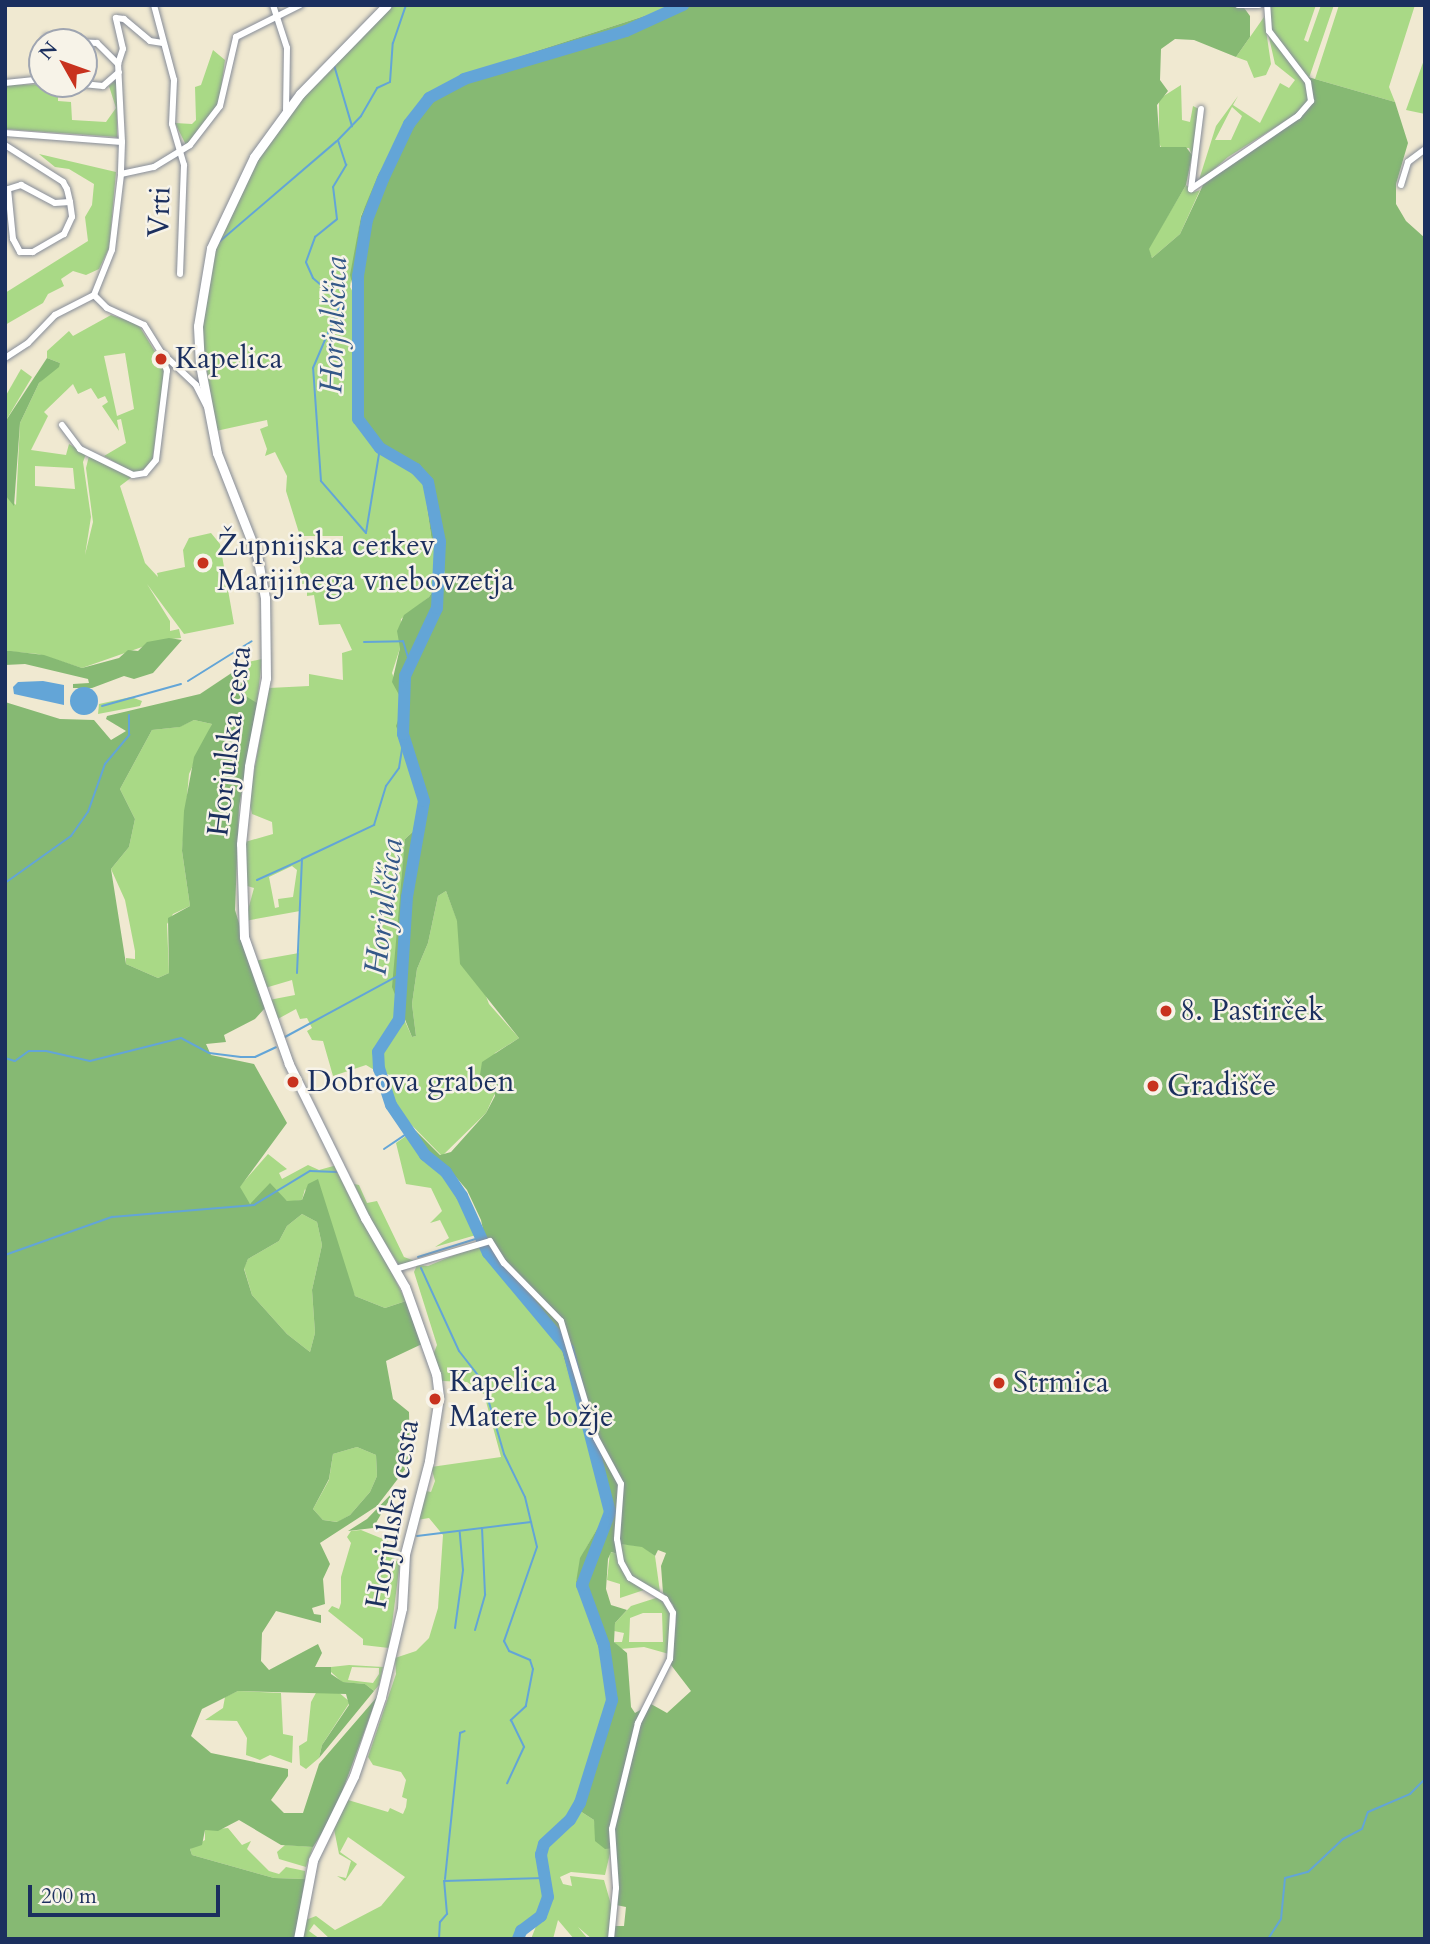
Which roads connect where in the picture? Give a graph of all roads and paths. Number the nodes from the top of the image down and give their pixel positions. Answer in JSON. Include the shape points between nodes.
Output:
{"nodes":[{"id":1,"x":154,"y":5,"type":"edge"},
{"id":2,"x":273,"y":5,"type":"edge"},
{"id":3,"x":300,"y":5,"type":"edge"},
{"id":4,"x":387,"y":5,"type":"edge"},
{"id":5,"x":1238,"y":5,"type":"edge"},
{"id":6,"x":1259,"y":5,"type":"edge"},
{"id":7,"x":1267,"y":5,"type":"edge"},
{"id":8,"x":277,"y":13,"type":"junction"},
{"id":9,"x":163,"y":43,"type":"junction"},
{"id":10,"x":98,"y":44,"type":"edge"},
{"id":11,"x":119,"y":68,"type":"junction"},
{"id":12,"x":28,"y":81,"type":"edge"},
{"id":13,"x":5,"y":83,"type":"edge"},
{"id":14,"x":98,"y":86,"type":"edge"},
{"id":15,"x":1201,"y":109,"type":"dead end"},
{"id":16,"x":286,"y":110,"type":"junction"},
{"id":17,"x":5,"y":133,"type":"edge"},
{"id":18,"x":122,"y":142,"type":"junction"},
{"id":19,"x":5,"y":145,"type":"edge"},
{"id":20,"x":1425,"y":149,"type":"edge"},
{"id":21,"x":181,"y":153,"type":"junction"},
{"id":22,"x":121,"y":174,"type":"junction"},
{"id":23,"x":1401,"y":185,"type":"dead end"},
{"id":24,"x":70,"y":202,"type":"junction"},
{"id":25,"x":180,"y":274,"type":"dead end"},
{"id":26,"x":94,"y":295,"type":"junction"},
{"id":27,"x":162,"y":352,"type":"junction"},
{"id":28,"x":6,"y":357,"type":"edge"},
{"id":29,"x":209,"y":409,"type":"junction"},
{"id":30,"x":62,"y":425,"type":"dead end"},
{"id":31,"x":396,"y":1269,"type":"junction"},
{"id":32,"x":298,"y":1939,"type":"edge"},
{"id":33,"x":611,"y":1939,"type":"edge"}],
"edges":[{"from":1,"to":9,"type":"street","name":"Vrti"},
{"from":2,"to":8,"type":"street"},
{"from":3,"to":8,"type":"street"},
{"from":4,"to":16,"type":"street","name":"Horjulska cesta"},
{"from":5,"to":6,"type":"street"},
{"from":7,"to":15,"type":"street","via":[[1269,31],[1308,82],[1311,101],[1298,116],[1191,189]]},
{"from":8,"to":16,"type":"street","via":[[286,48]]},
{"from":8,"to":21,"type":"street","via":[[236,37],[220,106],[203,132]]},
{"from":9,"to":11,"type":"street","via":[[150,41],[120,16],[123,49]]},
{"from":9,"to":21,"type":"street","name":"Vrti","via":[[174,80],[172,124]]},
{"from":10,"to":11,"type":"street"},
{"from":11,"to":14,"type":"street","via":[[103,86]]},
{"from":11,"to":18,"type":"street"},
{"from":12,"to":13,"type":"street"},
{"from":16,"to":29,"type":"street","name":"Horjulska cesta","via":[[238,185],[211,248],[198,326]]},
{"from":17,"to":18,"type":"street"},
{"from":18,"to":22,"type":"street"},
{"from":19,"to":24,"type":"street","via":[[55,174]]},
{"from":20,"to":23,"type":"street","via":[[1408,162]]},
{"from":21,"to":22,"type":"street","via":[[154,167]]},
{"from":21,"to":25,"type":"street","name":"Vrti"},
{"from":22,"to":26,"type":"street","via":[[112,250]]},
{"from":24,"to":24,"type":"street","via":[[55,203],[21,185],[8,190],[13,239],[20,252],[33,252],[70,229]]},
{"from":26,"to":27,"type":"street","via":[[107,308],[144,325]]},
{"from":26,"to":28,"type":"street","via":[[55,314],[28,343]]},
{"from":27,"to":29,"type":"street","via":[[190,378]]},
{"from":27,"to":30,"type":"street","via":[[167,372],[156,460],[145,473],[133,475],[80,449]]},
{"from":29,"to":31,"type":"street","name":"Horjulska cesta","via":[[222,473],[257,555],[265,598],[266,678],[249,766],[241,844],[244,937],[289,1064],[365,1218]]},
{"from":31,"to":32,"type":"street","name":"Horjulska cesta","via":[[428,1349],[439,1397],[429,1461],[405,1554],[402,1608],[393,1648],[358,1765],[313,1860]]},
{"from":31,"to":33,"type":"street","via":[[477,1241],[490,1241],[504,1263],[544,1300],[569,1338],[577,1383],[596,1437],[621,1484],[617,1539],[621,1562],[630,1578],[665,1599],[673,1613],[670,1659],[638,1723],[612,1829],[616,1888]]}]}
